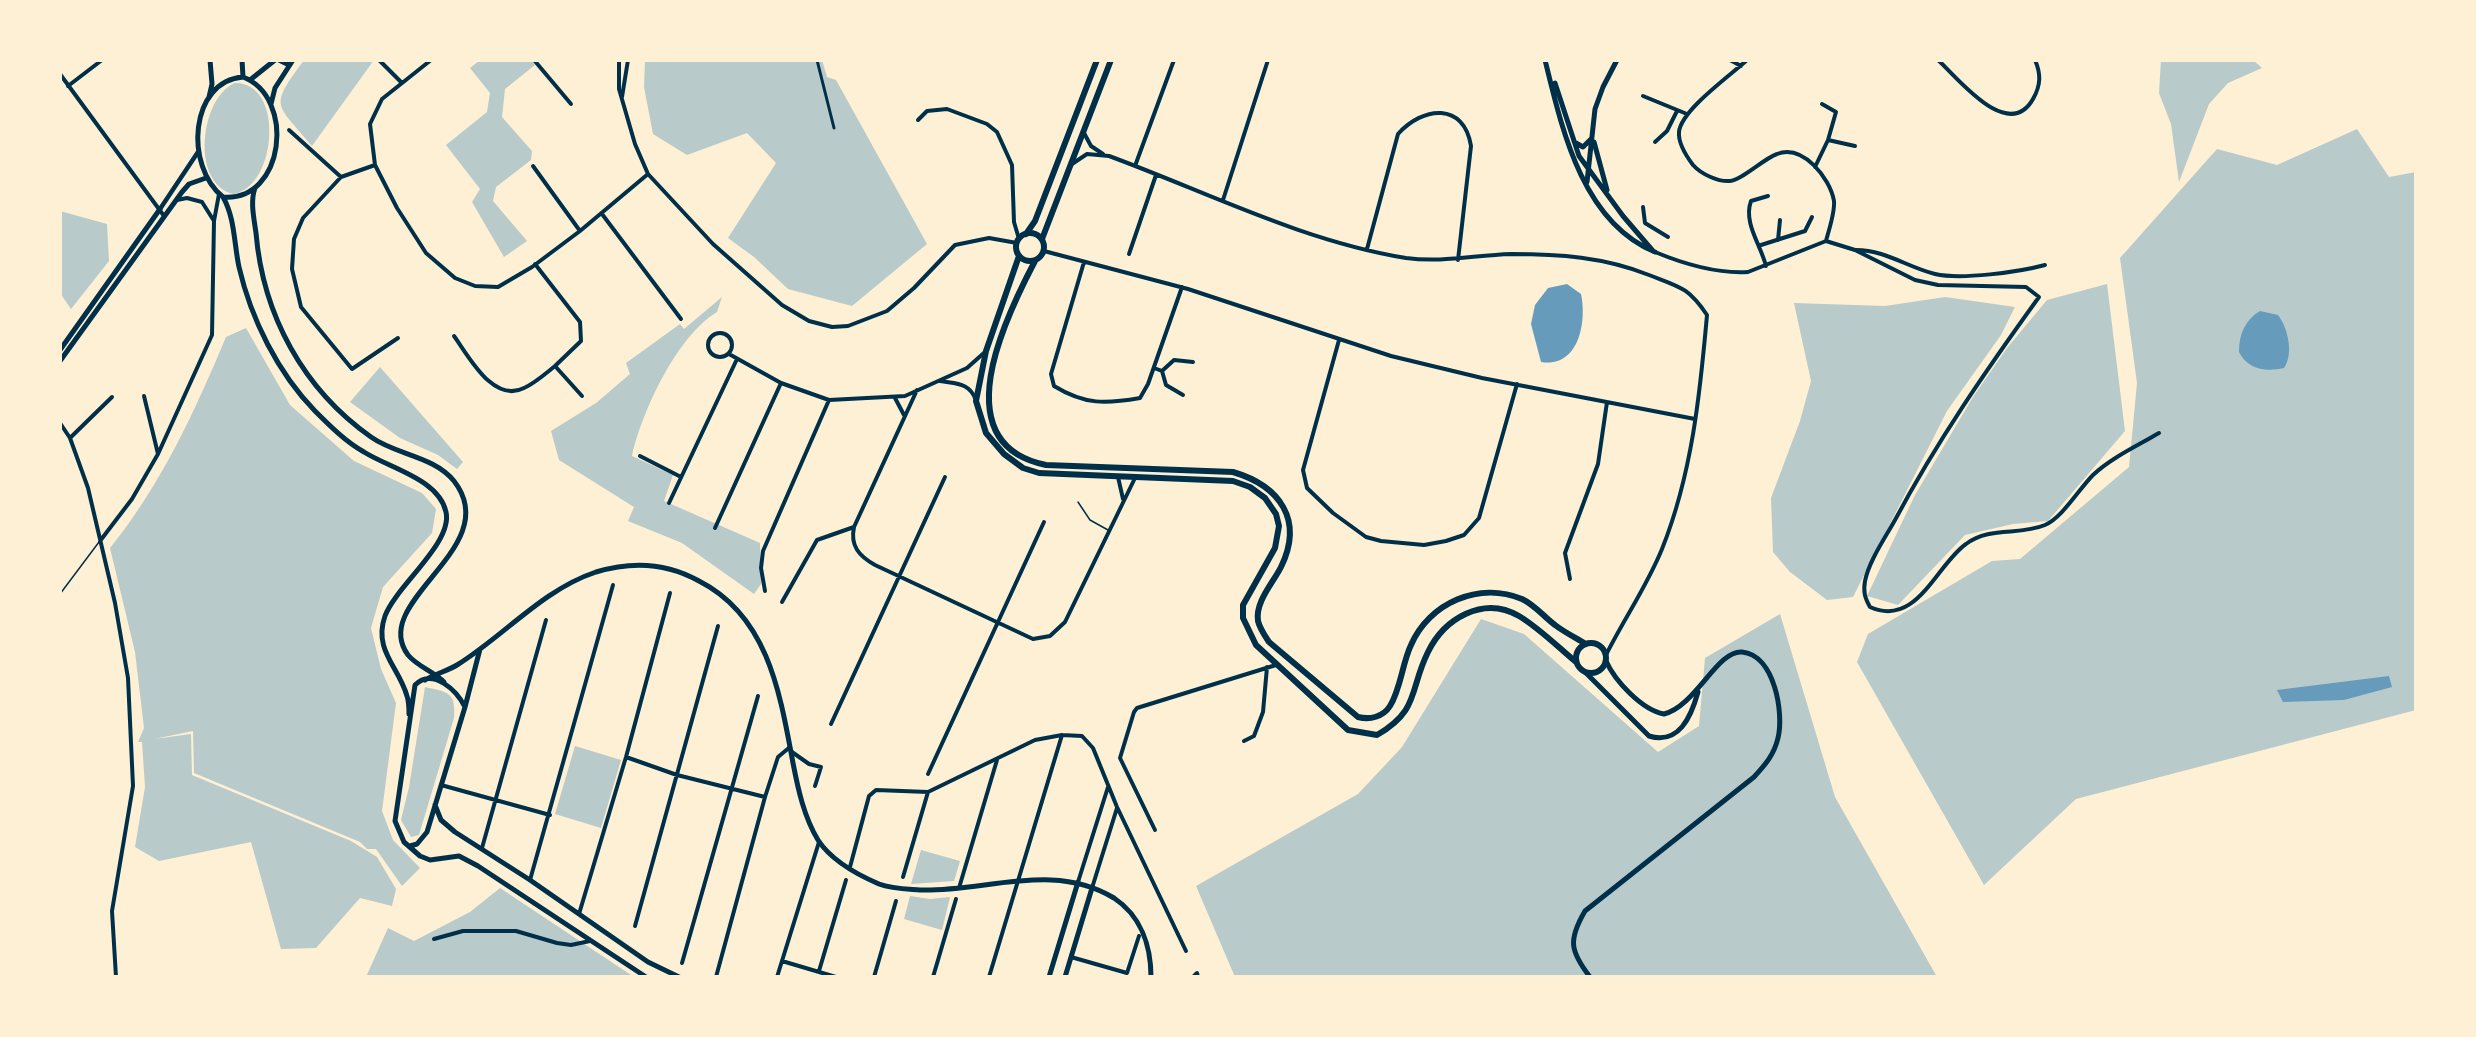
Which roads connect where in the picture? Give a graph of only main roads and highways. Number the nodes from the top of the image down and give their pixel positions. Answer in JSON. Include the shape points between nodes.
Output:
{"nodes":[{"id":1,"x":210,"y":60,"type":"edge"},
{"id":2,"x":242,"y":60,"type":"edge"},
{"id":3,"x":277,"y":60,"type":"edge"},
{"id":4,"x":1096,"y":60,"type":"edge"},
{"id":5,"x":1111,"y":60,"type":"edge"},
{"id":6,"x":1546,"y":60,"type":"edge"},
{"id":7,"x":1617,"y":60,"type":"edge"},
{"id":8,"x":291,"y":62,"type":"edge"},
{"id":9,"x":243,"y":77,"type":"junction"},
{"id":10,"x":250,"y":80,"type":"junction"},
{"id":11,"x":209,"y":100,"type":"junction"},
{"id":12,"x":271,"y":104,"type":"junction"},
{"id":13,"x":1593,"y":135,"type":"junction"},
{"id":14,"x":1572,"y":139,"type":"junction"},
{"id":15,"x":1587,"y":168,"type":"junction"},
{"id":16,"x":206,"y":178,"type":"junction"},
{"id":17,"x":1587,"y":185,"type":"junction"},
{"id":18,"x":255,"y":188,"type":"junction"},
{"id":19,"x":221,"y":195,"type":"junction"},
{"id":20,"x":1610,"y":198,"type":"junction"},
{"id":21,"x":160,"y":209,"type":"road end"},
{"id":22,"x":1623,"y":216,"type":"junction"},
{"id":23,"x":1611,"y":224,"type":"junction"},
{"id":24,"x":1026,"y":234,"type":"junction"},
{"id":25,"x":1042,"y":239,"type":"junction"},
{"id":26,"x":1019,"y":256,"type":"junction"},
{"id":27,"x":1035,"y":261,"type":"junction"},
{"id":28,"x":60,"y":350,"type":"edge"},
{"id":29,"x":60,"y":361,"type":"edge"},
{"id":30,"x":1118,"y":472,"type":"junction"},
{"id":31,"x":1136,"y":473,"type":"junction"},
{"id":32,"x":1586,"y":644,"type":"junction"},
{"id":33,"x":480,"y":649,"type":"junction"},
{"id":34,"x":1286,"y":656,"type":"junction"},
{"id":35,"x":1606,"y":658,"type":"junction"},
{"id":36,"x":1576,"y":662,"type":"junction"},
{"id":37,"x":1277,"y":664,"type":"junction"},
{"id":38,"x":1585,"y":672,"type":"junction"},
{"id":39,"x":435,"y":674,"type":"junction"},
{"id":40,"x":425,"y":680,"type":"junction"},
{"id":41,"x":445,"y":683,"type":"junction"},
{"id":42,"x":1699,"y":691,"type":"junction"},
{"id":43,"x":465,"y":707,"type":"junction"},
{"id":44,"x":410,"y":722,"type":"junction"},
{"id":45,"x":435,"y":805,"type":"junction"},
{"id":46,"x":410,"y":846,"type":"junction"},
{"id":47,"x":1078,"y":882,"type":"junction"},
{"id":48,"x":1092,"y":888,"type":"junction"},
{"id":49,"x":646,"y":977,"type":"edge"},
{"id":50,"x":679,"y":977,"type":"edge"},
{"id":51,"x":1049,"y":977,"type":"edge"},
{"id":52,"x":1065,"y":977,"type":"edge"},
{"id":53,"x":1151,"y":977,"type":"edge"},
{"id":54,"x":1590,"y":977,"type":"edge"}],
"edges":[{"from":1,"to":11,"type":"main road"},
{"from":2,"to":9,"type":"main road"},
{"from":3,"to":8,"type":"main road"},
{"from":3,"to":10,"type":"main road"},
{"from":4,"to":24,"type":"main road","via":[[1035,221]]},
{"from":5,"to":25,"type":"main road"},
{"from":6,"to":14,"type":"main road"},
{"from":6,"to":17,"type":"main road","via":[[1569,146]]},
{"from":7,"to":13,"type":"main road","via":[[1595,109]]},
{"from":8,"to":12,"type":"main road","via":[[275,88]]},
{"from":9,"to":10,"type":"main road"},
{"from":9,"to":11,"type":"main road","via":[[228,80]]},
{"from":10,"to":12,"type":"main road","via":[[262,88]]},
{"from":11,"to":16,"type":"main road","via":[[199,123],[198,152]]},
{"from":12,"to":18,"type":"main road","via":[[276,126],[275,153],[269,170]]},
{"from":13,"to":14,"type":"main road","via":[[1583,147]]},
{"from":13,"to":15,"type":"main road"},
{"from":13,"to":20,"type":"main road"},
{"from":14,"to":15,"type":"main road"},
{"from":15,"to":17,"type":"main road"},
{"from":15,"to":20,"type":"main road"},
{"from":16,"to":19,"type":"main road"},
{"from":16,"to":29,"type":"main road","via":[[189,183]]},
{"from":17,"to":23,"type":"main road"},
{"from":18,"to":19,"type":"main road","via":[[241,197]]},
{"from":18,"to":39,"type":"main road","via":[[253,201],[263,281],[297,362],[333,405],[372,438],[438,468],[461,493],[466,515],[462,538],[412,603],[402,632],[409,655]]},
{"from":19,"to":44,"type":"main road","via":[[230,209],[239,268],[250,304],[286,374],[336,432],[363,452],[428,486],[447,515],[444,533],[393,600],[381,640],[407,696]]},
{"from":20,"to":22,"type":"main road"},
{"from":21,"to":28,"type":"main road"},
{"from":22,"to":23,"type":"main road","via":[[1619,226]]},
{"from":22,"to":23,"type":"main road","via":[[1654,252],[1635,244]]},
{"from":24,"to":25,"type":"main road"},
{"from":24,"to":26,"type":"main road","via":[[1018,242]]},
{"from":25,"to":27,"type":"main road","via":[[1044,251]]},
{"from":26,"to":27,"type":"main road"},
{"from":26,"to":30,"type":"main road","via":[[986,351],[976,401],[986,433],[1004,454],[1023,468],[1039,473]]},
{"from":27,"to":30,"type":"main road","via":[[995,355],[988,382],[991,416],[1004,442],[1030,460]]},
{"from":30,"to":31,"type":"main road"},
{"from":31,"to":34,"type":"main road","via":[[1233,472],[1254,478],[1279,500],[1288,518],[1290,538],[1282,565],[1260,604],[1258,620],[1269,642]]},
{"from":31,"to":37,"type":"main road","via":[[1233,481],[1265,498],[1278,518],[1279,536],[1246,596],[1243,618],[1256,645]]},
{"from":32,"to":34,"type":"main road","via":[[1523,600],[1502,594],[1471,594],[1448,602],[1425,620],[1411,644],[1390,707],[1368,720],[1351,712]]},
{"from":32,"to":35,"type":"main road","via":[[1596,644]]},
{"from":32,"to":36,"type":"main road","via":[[1579,649]]},
{"from":33,"to":39,"type":"main road","via":[[456,666]]},
{"from":33,"to":43,"type":"main road"},
{"from":33,"to":47,"type":"main road","via":[[545,599],[582,578],[618,567],[670,568],[722,594],[750,624],[763,645],[804,807],[819,841],[849,867],[882,885],[933,890],[1017,881]]},
{"from":34,"to":37,"type":"main road"},
{"from":35,"to":38,"type":"main road","via":[[1598,672]]},
{"from":35,"to":42,"type":"main road","via":[[1610,669],[1655,712],[1670,713]]},
{"from":36,"to":37,"type":"main road","via":[[1518,615],[1498,609],[1468,611],[1451,622],[1428,651],[1404,714],[1377,735],[1348,730]]},
{"from":36,"to":38,"type":"main road"},
{"from":38,"to":42,"type":"main road","via":[[1649,736],[1659,739],[1667,739],[1685,725]]},
{"from":39,"to":40,"type":"main road"},
{"from":39,"to":41,"type":"main road"},
{"from":40,"to":41,"type":"main road"},
{"from":40,"to":44,"type":"main road","via":[[415,686]]},
{"from":41,"to":43,"type":"main road"},
{"from":42,"to":54,"type":"main road","via":[[1719,664],[1732,654],[1748,654],[1765,664],[1777,699],[1779,736],[1772,756],[1754,777],[1585,911],[1572,939],[1575,957]]},
{"from":43,"to":45,"type":"main road"},
{"from":44,"to":46,"type":"main road","via":[[395,821],[404,842]]},
{"from":45,"to":46,"type":"main road","via":[[422,840]]},
{"from":45,"to":50,"type":"main road","via":[[441,820],[455,832],[648,962]]},
{"from":46,"to":49,"type":"main road","via":[[430,860],[459,856],[478,866]]},
{"from":47,"to":48,"type":"main road"},
{"from":47,"to":51,"type":"main road"},
{"from":48,"to":52,"type":"main road"},
{"from":48,"to":53,"type":"main road","via":[[1119,902],[1138,923],[1148,945]]}]}
